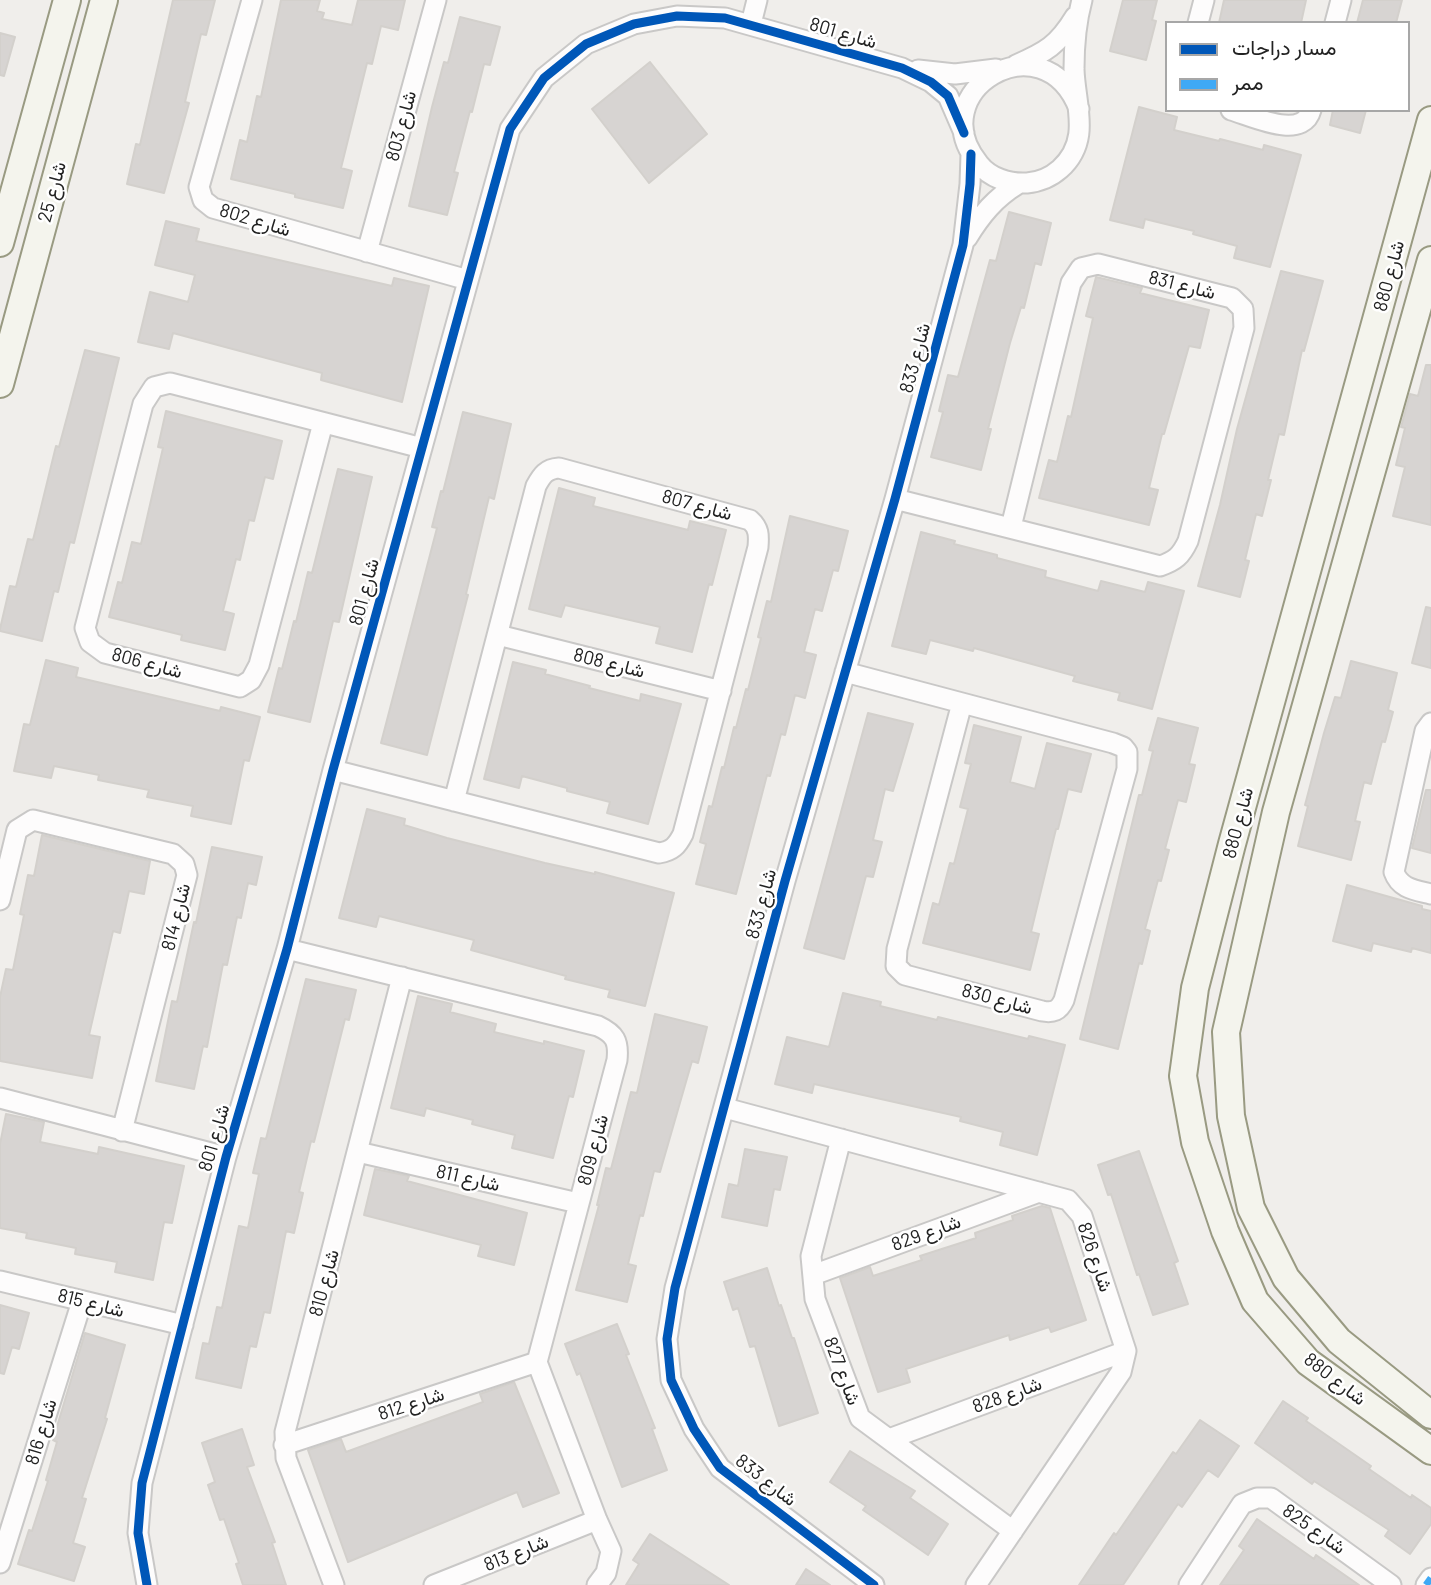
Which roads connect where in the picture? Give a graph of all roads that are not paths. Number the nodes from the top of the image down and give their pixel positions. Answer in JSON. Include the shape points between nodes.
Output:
{"nodes":[{"id":1,"x":104,"y":0,"type":"edge"},
{"id":2,"x":252,"y":0,"type":"edge"},
{"id":3,"x":436,"y":0,"type":"edge"},
{"id":4,"x":757,"y":0,"type":"edge"},
{"id":5,"x":1204,"y":0,"type":"edge"},
{"id":6,"x":1341,"y":0,"type":"edge"},
{"id":7,"x":64,"y":3,"type":"edge"},
{"id":8,"x":1081,"y":5,"type":"edge"},
{"id":9,"x":1199,"y":21,"type":"edge"},
{"id":10,"x":1336,"y":21,"type":"edge"},
{"id":11,"x":751,"y":24,"type":"junction"},
{"id":12,"x":1009,"y":67,"type":"junction"},
{"id":13,"x":902,"y":68,"type":"junction"},
{"id":14,"x":1079,"y":109,"type":"junction"},
{"id":15,"x":1238,"y":112,"type":"edge"},
{"id":16,"x":1310,"y":112,"type":"edge"},
{"id":17,"x":1431,"y":120,"type":"edge"},
{"id":18,"x":964,"y":132,"type":"junction"},
{"id":19,"x":971,"y":154,"type":"junction"},
{"id":20,"x":1018,"y":184,"type":"junction"},
{"id":21,"x":0,"y":243,"type":"edge"},
{"id":22,"x":963,"y":245,"type":"junction"},
{"id":23,"x":367,"y":252,"type":"junction"},
{"id":24,"x":1429,"y":270,"type":"edge"},
{"id":25,"x":468,"y":280,"type":"junction"},
{"id":26,"x":0,"y":384,"type":"edge"},
{"id":27,"x":1350,"y":422,"type":"junction"},
{"id":28,"x":323,"y":423,"type":"junction"},
{"id":29,"x":422,"y":448,"type":"junction"},
{"id":30,"x":895,"y":499,"type":"junction"},
{"id":31,"x":1010,"y":527,"type":"junction"},
{"id":32,"x":1337,"y":594,"type":"junction"},
{"id":33,"x":498,"y":635,"type":"junction"},
{"id":34,"x":1280,"y":668,"type":"junction"},
{"id":35,"x":845,"y":672,"type":"junction"},
{"id":36,"x":721,"y":691,"type":"junction"},
{"id":37,"x":962,"y":703,"type":"junction"},
{"id":38,"x":1431,"y":723,"type":"edge"},
{"id":39,"x":333,"y":770,"type":"junction"},
{"id":40,"x":454,"y":801,"type":"junction"},
{"id":41,"x":1276,"y":812,"type":"junction"},
{"id":42,"x":1431,"y":894,"type":"edge"},
{"id":43,"x":0,"y":900,"type":"edge"},
{"id":44,"x":286,"y":949,"type":"junction"},
{"id":45,"x":402,"y":977,"type":"junction"},
{"id":46,"x":0,"y":1098,"type":"edge"},
{"id":47,"x":725,"y":1108,"type":"junction"},
{"id":48,"x":122,"y":1131,"type":"junction"},
{"id":49,"x":841,"y":1139,"type":"junction"},
{"id":50,"x":358,"y":1152,"type":"junction"},
{"id":51,"x":226,"y":1157,"type":"junction"},
{"id":52,"x":1039,"y":1192,"type":"junction"},
{"id":53,"x":579,"y":1203,"type":"junction"},
{"id":54,"x":813,"y":1275,"type":"junction"},
{"id":55,"x":0,"y":1281,"type":"edge"},
{"id":56,"x":82,"y":1301,"type":"junction"},
{"id":57,"x":183,"y":1325,"type":"junction"},
{"id":58,"x":1126,"y":1351,"type":"junction"},
{"id":59,"x":537,"y":1362,"type":"junction"},
{"id":60,"x":1431,"y":1415,"type":"edge"},
{"id":61,"x":889,"y":1439,"type":"junction"},
{"id":62,"x":284,"y":1445,"type":"junction"},
{"id":63,"x":1431,"y":1451,"type":"edge"},
{"id":64,"x":597,"y":1520,"type":"junction"},
{"id":65,"x":1013,"y":1531,"type":"junction"},
{"id":66,"x":0,"y":1563,"type":"edge"},
{"id":67,"x":1431,"y":1578,"type":"edge"},
{"id":68,"x":147,"y":1585,"type":"edge"},
{"id":69,"x":334,"y":1585,"type":"edge"},
{"id":70,"x":434,"y":1585,"type":"edge"},
{"id":71,"x":597,"y":1585,"type":"edge"},
{"id":72,"x":874,"y":1585,"type":"edge"},
{"id":73,"x":976,"y":1585,"type":"edge"},
{"id":74,"x":1189,"y":1585,"type":"edge"},
{"id":75,"x":1391,"y":1585,"type":"edge"},
{"id":76,"x":1426,"y":1585,"type":"edge"}],
"edges":[{"from":1,"to":26,"type":"street","name":"شارع 25"},
{"from":2,"to":23,"type":"street","name":"شارع 802","via":[[199,187],[203,200],[213,208]]},
{"from":3,"to":23,"type":"street","name":"شارع 803"},
{"from":4,"to":11,"type":"street"},
{"from":5,"to":9,"type":"street"},
{"from":6,"to":10,"type":"street"},
{"from":7,"to":21,"type":"street","name":"شارع 25"},
{"from":8,"to":12,"type":"street","via":[[1050,50]]},
{"from":8,"to":14,"type":"street","via":[[1074,59]]},
{"from":11,"to":13,"type":"street","name":"شارع 801"},
{"from":11,"to":25,"type":"street","name":"شارع 801","via":[[677,16],[635,24],[586,44],[544,78],[510,129]]},
{"from":12,"to":13,"type":"street","name":"شارع 801","via":[[955,74]]},
{"from":12,"to":14,"type":"street","via":[[1043,69],[1055,75]]},
{"from":12,"to":18,"type":"street","via":[[981,82],[972,93],[963,119]]},
{"from":13,"to":18,"type":"street","name":"شارع 801","via":[[941,89]]},
{"from":14,"to":20,"type":"street","via":[[1080,137],[1068,162],[1046,178]]},
{"from":15,"to":16,"type":"street","via":[[1297,126],[1307,121]]},
{"from":17,"to":27,"type":"street","name":"شارع 880"},
{"from":18,"to":19,"type":"street"},
{"from":19,"to":20,"type":"street","via":[[984,169]]},
{"from":19,"to":22,"type":"street","name":"شارع 833"},
{"from":20,"to":22,"type":"street","name":"شارع 833","via":[[985,210]]},
{"from":22,"to":30,"type":"street","name":"شارع 833"},
{"from":23,"to":25,"type":"street","name":"شارع 802"},
{"from":24,"to":32,"type":"street","name":"شارع 880"},
{"from":25,"to":29,"type":"street","name":"شارع 801"},
{"from":27,"to":32,"type":"street","via":[[1351,461],[1319,588],[1327,597]]},
{"from":27,"to":34,"type":"street","name":"شارع 880"},
{"from":28,"to":28,"type":"street","name":"شارع 806","via":[[170,383],[154,387],[143,404],[85,628],[90,642],[105,653],[240,687],[251,680],[259,665]]},
{"from":28,"to":29,"type":"street","name":"شارع 806"},
{"from":29,"to":39,"type":"street","name":"شارع 801"},
{"from":30,"to":31,"type":"street","name":"شارع 831"},
{"from":30,"to":35,"type":"street","name":"شارع 833"},
{"from":31,"to":31,"type":"street","name":"شارع 831","via":[[1160,566],[1182,554],[1244,328],[1243,309],[1232,298],[1098,264],[1081,268],[1071,283]]},
{"from":32,"to":41,"type":"street","name":"شارع 880"},
{"from":33,"to":36,"type":"street","name":"شارع 808"},
{"from":33,"to":36,"type":"street","name":"شارع 807","via":[[536,485],[550,468],[559,468],[750,520],[757,526],[758,547]]},
{"from":33,"to":40,"type":"street","name":"شارع 807"},
{"from":34,"to":41,"type":"street","via":[[1291,666],[1296,675],[1275,779]]},
{"from":34,"to":63,"type":"street","name":"شارع 880","via":[[1195,988],[1183,1076],[1195,1142],[1255,1301],[1308,1362]]},
{"from":35,"to":37,"type":"street","name":"شارع 830"},
{"from":35,"to":47,"type":"street","name":"شارع 833"},
{"from":36,"to":40,"type":"street","name":"شارع 807","via":[[683,834],[670,851],[659,853]]},
{"from":37,"to":37,"type":"street","name":"شارع 830","via":[[1113,743],[1129,757],[1064,1000],[1055,1011],[905,975],[896,965]]},
{"from":38,"to":42,"type":"street","via":[[1425,731],[1394,872],[1407,889]]},
{"from":39,"to":40,"type":"street","name":"شارع 807"},
{"from":39,"to":44,"type":"street","name":"شارع 801"},
{"from":41,"to":60,"type":"street","name":"شارع 880","via":[[1226,1032],[1231,1116],[1251,1208],[1286,1278],[1339,1342]]},
{"from":43,"to":48,"type":"street","name":"شارع 814","via":[[18,830],[33,820],[173,854],[184,864],[187,875]]},
{"from":44,"to":45,"type":"street","name":"شارع 809"},
{"from":44,"to":51,"type":"street","name":"شارع 801"},
{"from":45,"to":50,"type":"street","name":"شارع 810"},
{"from":45,"to":53,"type":"street","name":"شارع 809","via":[[598,1026],[614,1036],[619,1045],[617,1060]]},
{"from":46,"to":48,"type":"street"},
{"from":47,"to":49,"type":"street","name":"شارع 826"},
{"from":47,"to":72,"type":"street","name":"شارع 833","via":[[675,1288],[667,1339],[671,1380],[694,1429],[720,1468]]},
{"from":48,"to":51,"type":"street"},
{"from":49,"to":52,"type":"street","name":"شارع 826"},
{"from":49,"to":54,"type":"street","name":"شارع 827","via":[[811,1256]]},
{"from":50,"to":53,"type":"street","name":"شارع 811"},
{"from":50,"to":62,"type":"street","name":"شارع 810"},
{"from":51,"to":57,"type":"street","name":"شارع 801"},
{"from":52,"to":54,"type":"street","name":"شارع 829"},
{"from":52,"to":58,"type":"street","name":"شارع 826","via":[[1068,1200],[1082,1216]]},
{"from":53,"to":59,"type":"street","name":"شارع 809"},
{"from":54,"to":61,"type":"street","name":"شارع 827","via":[[815,1299],[860,1418]]},
{"from":55,"to":56,"type":"street","name":"شارع 815"},
{"from":56,"to":57,"type":"street","name":"شارع 815"},
{"from":56,"to":66,"type":"street","name":"شارع 816"},
{"from":57,"to":68,"type":"street","name":"شارع 801","via":[[142,1483],[138,1533]]},
{"from":58,"to":61,"type":"street","name":"شارع 828"},
{"from":58,"to":65,"type":"street","via":[[1121,1372]]},
{"from":59,"to":62,"type":"street","name":"شارع 812"},
{"from":59,"to":64,"type":"street"},
{"from":61,"to":65,"type":"street","name":"شارع 827"},
{"from":62,"to":69,"type":"street","name":"شارع 810"},
{"from":64,"to":70,"type":"street","name":"شارع 813"},
{"from":64,"to":71,"type":"street","via":[[611,1550],[606,1573]]},
{"from":65,"to":73,"type":"street"},
{"from":67,"to":76,"type":"street"},
{"from":74,"to":75,"type":"street","name":"شارع 825","via":[[1242,1504],[1271,1498]]}]}
